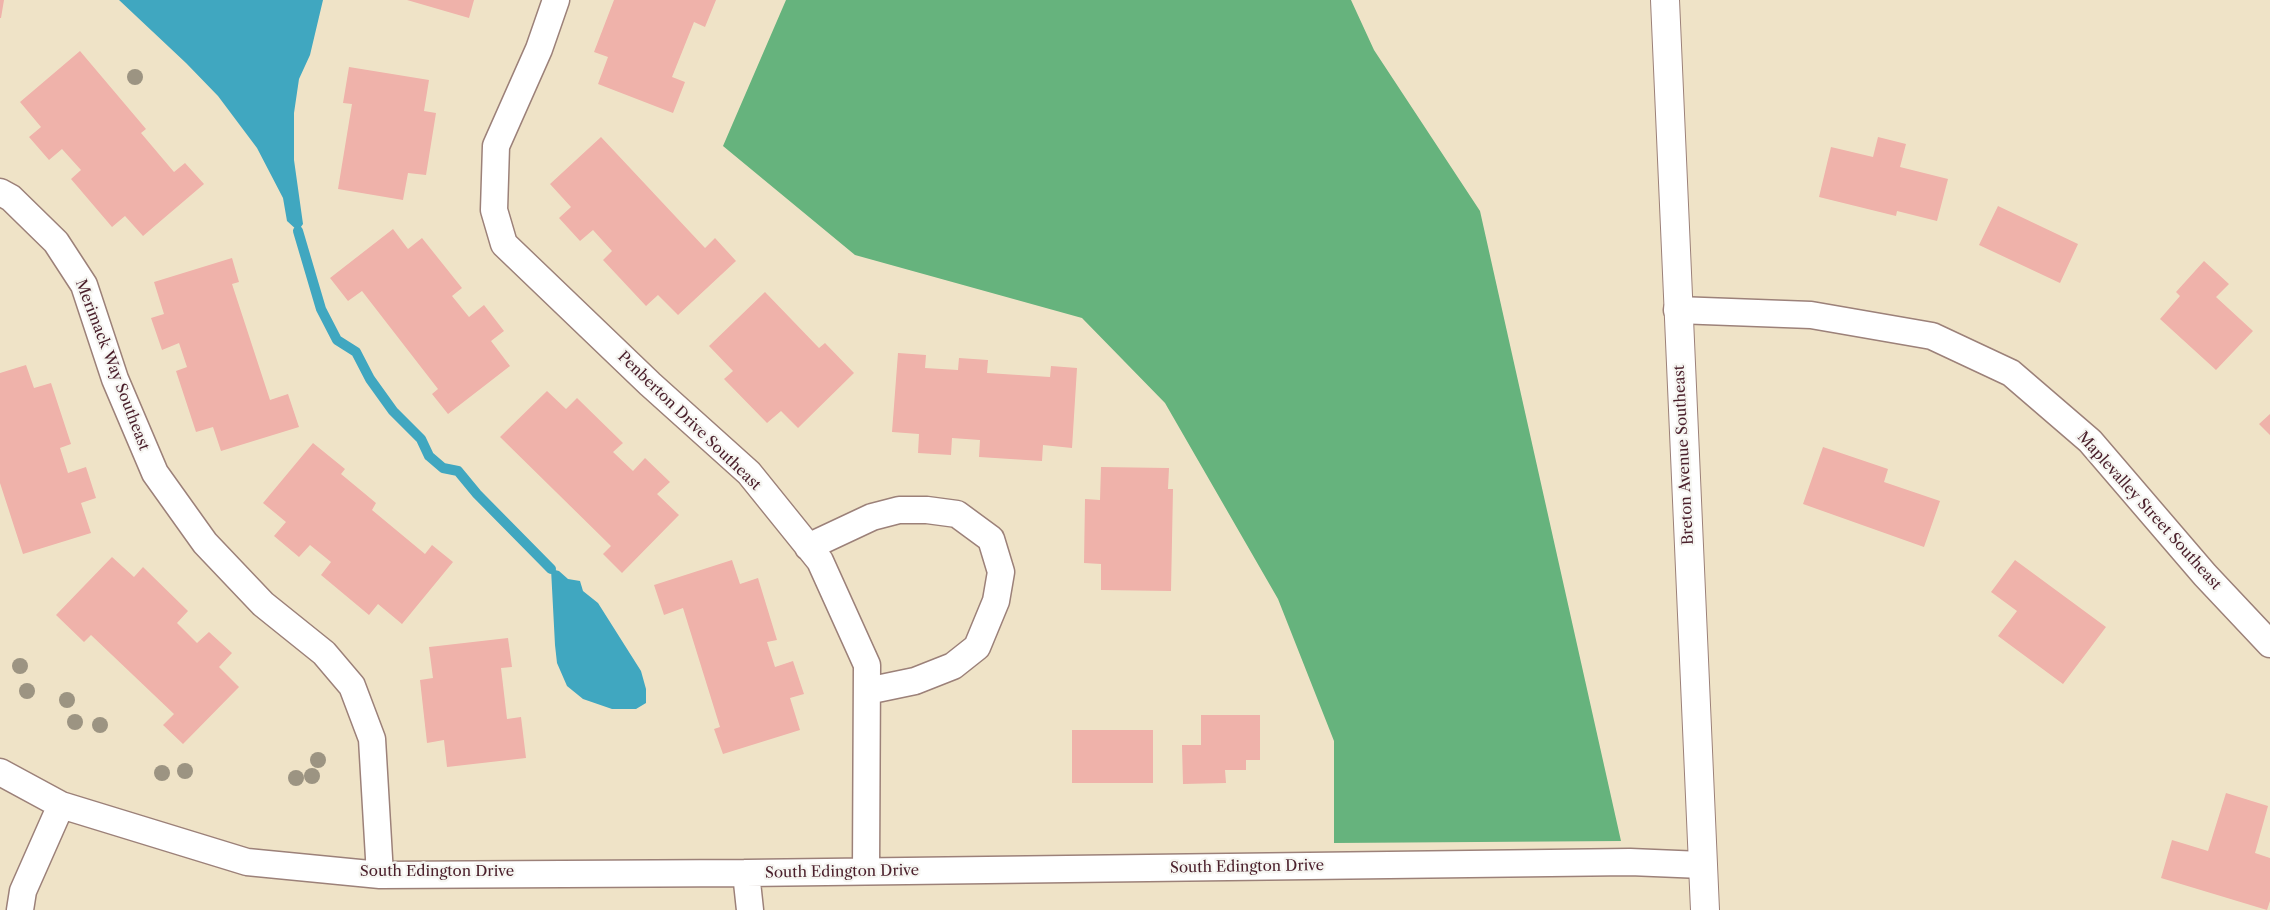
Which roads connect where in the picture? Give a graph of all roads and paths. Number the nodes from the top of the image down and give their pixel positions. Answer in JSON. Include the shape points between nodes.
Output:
{"nodes":[{"id":1,"x":556,"y":0,"type":"edge"},
{"id":2,"x":1666,"y":0,"type":"edge"},
{"id":3,"x":0,"y":192,"type":"edge"},
{"id":4,"x":1677,"y":310,"type":"junction"},
{"id":5,"x":808,"y":547,"type":"junction"},
{"id":6,"x":2270,"y":644,"type":"edge"},
{"id":7,"x":867,"y":690,"type":"junction"},
{"id":8,"x":0,"y":772,"type":"edge"},
{"id":9,"x":61,"y":805,"type":"junction"},
{"id":10,"x":1702,"y":865,"type":"junction"},
{"id":11,"x":866,"y":871,"type":"junction"},
{"id":12,"x":746,"y":873,"type":"junction"},
{"id":13,"x":380,"y":875,"type":"junction"},
{"id":14,"x":20,"y":910,"type":"edge"},
{"id":15,"x":750,"y":910,"type":"edge"},
{"id":16,"x":1704,"y":910,"type":"edge"}],
"edges":[{"from":1,"to":5,"type":"street","name":"Penberton Drive Southeast","via":[[539,49],[496,146],[494,210],[504,244],[650,384],[749,473]]},
{"from":2,"to":4,"type":"main road","name":"Breton Avenue Southeast"},
{"from":3,"to":13,"type":"street","name":"Merimack Way Southeast","via":[[11,198],[56,242],[84,285],[115,379],[155,473],[205,543],[263,604],[324,653],[352,686],[372,739]]},
{"from":4,"to":6,"type":"street","name":"Maplevalley Street Southeast","via":[[1811,315],[1932,336],[2011,373],[2090,441],[2205,575]]},
{"from":4,"to":10,"type":"main road","name":"Breton Avenue Southeast"},
{"from":5,"to":7,"type":"street","name":"Penberton Drive Southeast","via":[[820,561],[867,665]]},
{"from":5,"to":7,"type":"street","via":[[872,517],[900,510],[957,514],[991,539],[1001,572],[996,601],[977,647],[953,666],[915,681]]},
{"from":7,"to":11,"type":"street","name":"Penberton Drive Southeast"},
{"from":8,"to":9,"type":"street","name":"South Edington Drive"},
{"from":9,"to":13,"type":"street","name":"South Edington Drive","via":[[247,862]]},
{"from":9,"to":14,"type":"street","via":[[23,891]]},
{"from":10,"to":11,"type":"street","name":"South Edington Drive","via":[[1630,862]]},
{"from":10,"to":16,"type":"main road","name":"Breton Avenue Southeast"},
{"from":11,"to":12,"type":"street","name":"South Edington Drive"},
{"from":12,"to":13,"type":"street","name":"South Edington Drive"},
{"from":12,"to":15,"type":"street"}]}
